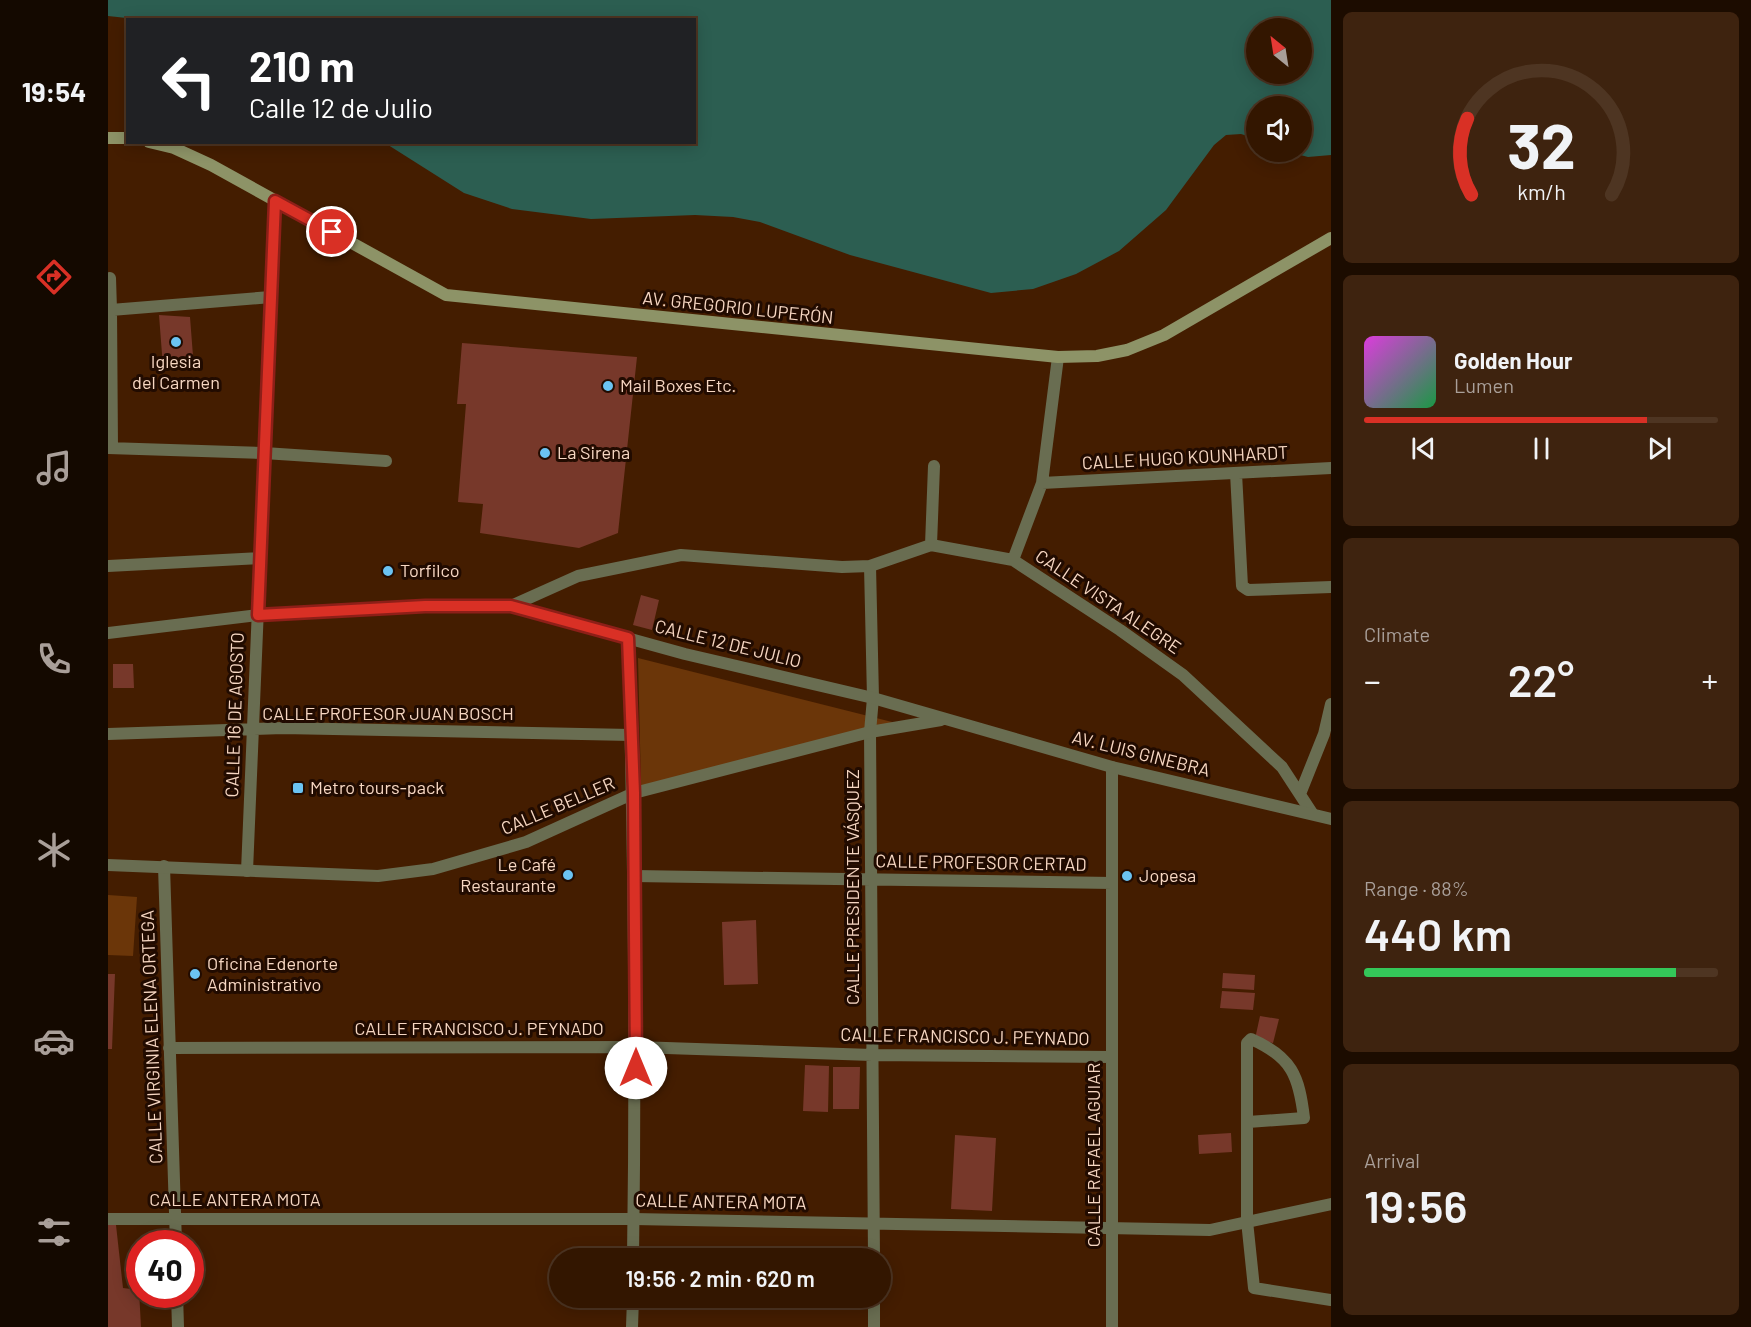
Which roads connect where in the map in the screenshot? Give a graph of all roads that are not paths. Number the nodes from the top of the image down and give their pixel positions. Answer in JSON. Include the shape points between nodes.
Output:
{"nodes":[{"id":1,"x":108,"y":138,"type":"edge"},
{"id":2,"x":126,"y":138,"type":"edge"},
{"id":3,"x":157,"y":144,"type":"edge"},
{"id":4,"x":275,"y":201,"type":"junction"},
{"id":5,"x":1331,"y":238,"type":"edge"},
{"id":6,"x":110,"y":278,"type":"dead end"},
{"id":7,"x":271,"y":297,"type":"junction"},
{"id":8,"x":111,"y":310,"type":"junction"},
{"id":9,"x":1058,"y":357,"type":"junction"},
{"id":10,"x":110,"y":448,"type":"edge"},
{"id":11,"x":264,"y":453,"type":"junction"},
{"id":12,"x":386,"y":461,"type":"dead end"},
{"id":13,"x":934,"y":466,"type":"dead end"},
{"id":14,"x":1331,"y":468,"type":"edge"},
{"id":15,"x":1236,"y":473,"type":"junction"},
{"id":16,"x":1042,"y":483,"type":"junction"},
{"id":17,"x":931,"y":545,"type":"junction"},
{"id":18,"x":260,"y":558,"type":"junction"},
{"id":19,"x":1013,"y":560,"type":"junction"},
{"id":20,"x":108,"y":566,"type":"edge"},
{"id":21,"x":870,"y":566,"type":"junction"},
{"id":22,"x":1331,"y":586,"type":"edge"},
{"id":23,"x":511,"y":606,"type":"junction"},
{"id":24,"x":258,"y":615,"type":"junction"},
{"id":25,"x":108,"y":633,"type":"edge"},
{"id":26,"x":628,"y":638,"type":"junction"},
{"id":27,"x":873,"y":698,"type":"junction"},
{"id":28,"x":1331,"y":704,"type":"edge"},
{"id":29,"x":944,"y":720,"type":"junction"},
{"id":30,"x":253,"y":731,"type":"junction"},
{"id":31,"x":870,"y":732,"type":"junction"},
{"id":32,"x":108,"y":734,"type":"edge"},
{"id":33,"x":631,"y":735,"type":"junction"},
{"id":34,"x":1112,"y":766,"type":"junction"},
{"id":35,"x":634,"y":793,"type":"junction"},
{"id":36,"x":1300,"y":794,"type":"junction"},
{"id":37,"x":1312,"y":813,"type":"junction"},
{"id":38,"x":1331,"y":819,"type":"edge"},
{"id":39,"x":108,"y":866,"type":"edge"},
{"id":40,"x":164,"y":866,"type":"junction"},
{"id":41,"x":247,"y":871,"type":"junction"},
{"id":42,"x":634,"y":876,"type":"junction"},
{"id":43,"x":871,"y":880,"type":"junction"},
{"id":44,"x":1112,"y":883,"type":"junction"},
{"id":45,"x":636,"y":1047,"type":"junction"},
{"id":46,"x":170,"y":1048,"type":"junction"},
{"id":47,"x":872,"y":1055,"type":"junction"},
{"id":48,"x":1112,"y":1057,"type":"junction"},
{"id":49,"x":1248,"y":1122,"type":"junction"},
{"id":50,"x":1331,"y":1204,"type":"edge"},
{"id":51,"x":176,"y":1218,"type":"junction"},
{"id":52,"x":108,"y":1219,"type":"edge"},
{"id":53,"x":634,"y":1219,"type":"junction"},
{"id":54,"x":1247,"y":1221,"type":"junction"},
{"id":55,"x":874,"y":1222,"type":"junction"},
{"id":56,"x":1112,"y":1226,"type":"junction"},
{"id":57,"x":176,"y":1230,"type":"edge"},
{"id":58,"x":633,"y":1248,"type":"edge"},
{"id":59,"x":874,"y":1248,"type":"edge"},
{"id":60,"x":1331,"y":1300,"type":"edge"},
{"id":61,"x":177,"y":1308,"type":"edge"},
{"id":62,"x":633,"y":1308,"type":"edge"},
{"id":63,"x":874,"y":1308,"type":"edge"},
{"id":64,"x":178,"y":1327,"type":"edge"},
{"id":65,"x":632,"y":1327,"type":"edge"},
{"id":66,"x":874,"y":1327,"type":"edge"},
{"id":67,"x":1112,"y":1327,"type":"edge"}],
"edges":[{"from":1,"to":2,"type":"main road"},
{"from":3,"to":4,"type":"main road","name":"AV. GREGORIO LUPERÓN","via":[[211,165]]},
{"from":4,"to":7,"type":"street","name":"CALLE 16 DE AGOSTO"},
{"from":4,"to":9,"type":"main road","name":"AV. GREGORIO LUPERÓN","via":[[446,296]]},
{"from":5,"to":9,"type":"main road","name":"AV. GREGORIO LUPERÓN","via":[[1164,335],[1117,352]]},
{"from":6,"to":8,"type":"street"},
{"from":7,"to":8,"type":"street"},
{"from":7,"to":11,"type":"street","name":"CALLE 16 DE AGOSTO"},
{"from":8,"to":10,"type":"street"},
{"from":9,"to":16,"type":"street"},
{"from":10,"to":11,"type":"street"},
{"from":11,"to":12,"type":"street"},
{"from":11,"to":18,"type":"street","name":"CALLE 16 DE AGOSTO"},
{"from":13,"to":17,"type":"street"},
{"from":14,"to":15,"type":"street","name":"CALLE HUGO KOUNHARDT"},
{"from":15,"to":16,"type":"street","name":"CALLE HUGO KOUNHARDT"},
{"from":15,"to":22,"type":"street","via":[[1242,586],[1248,590]]},
{"from":16,"to":19,"type":"street"},
{"from":17,"to":19,"type":"street","name":"CALLE VISTA ALEGRE"},
{"from":17,"to":21,"type":"street","name":"CALLE VISTA ALEGRE"},
{"from":18,"to":20,"type":"street"},
{"from":18,"to":24,"type":"street","name":"CALLE 16 DE AGOSTO"},
{"from":19,"to":36,"type":"street","name":"CALLE VISTA ALEGRE","via":[[1183,675],[1282,767]]},
{"from":21,"to":23,"type":"street","name":"CALLE VISTA ALEGRE","via":[[681,555],[578,576]]},
{"from":21,"to":27,"type":"street"},
{"from":23,"to":24,"type":"street","name":"CALLE 12 DE JULIO","via":[[425,606]]},
{"from":23,"to":26,"type":"street","name":"CALLE 12 DE JULIO"},
{"from":24,"to":25,"type":"street","name":"CALLE 12 DE JULIO"},
{"from":24,"to":30,"type":"street","name":"CALLE 16 DE AGOSTO"},
{"from":26,"to":27,"type":"street","name":"CALLE 12 DE JULIO"},
{"from":26,"to":33,"type":"street"},
{"from":27,"to":29,"type":"street","name":"CALLE 12 DE JULIO"},
{"from":27,"to":31,"type":"street","name":"CALLE PRESIDENTE VÁSQUEZ"},
{"from":28,"to":36,"type":"street","via":[[1324,734]]},
{"from":29,"to":31,"type":"street","name":"CALLE BELLER"},
{"from":29,"to":34,"type":"street","name":"AV. LUIS GINEBRA"},
{"from":30,"to":32,"type":"street","name":"CALLE PROFESOR JUAN BOSCH"},
{"from":30,"to":33,"type":"street","name":"CALLE PROFESOR JUAN BOSCH","via":[[283,728]]},
{"from":30,"to":41,"type":"street","name":"CALLE 16 DE AGOSTO"},
{"from":31,"to":35,"type":"street","name":"CALLE BELLER"},
{"from":31,"to":43,"type":"street","name":"CALLE PRESIDENTE VÁSQUEZ"},
{"from":33,"to":35,"type":"street"},
{"from":34,"to":37,"type":"street","name":"AV. LUIS GINEBRA"},
{"from":34,"to":44,"type":"street","name":"CALLE RAFAEL AGUIAR"},
{"from":35,"to":41,"type":"street","name":"CALLE BELLER","via":[[526,842],[434,869],[378,876]]},
{"from":35,"to":42,"type":"street"},
{"from":36,"to":37,"type":"street","name":"CALLE VISTA ALEGRE"},
{"from":37,"to":38,"type":"street","name":"AV. LUIS GINEBRA"},
{"from":39,"to":40,"type":"street","name":"CALLE BELLER"},
{"from":40,"to":41,"type":"street","name":"CALLE BELLER"},
{"from":40,"to":46,"type":"street","name":"CALLE VIRGINIA ELENA ORTEGA"},
{"from":42,"to":43,"type":"street","name":"CALLE PROFESOR CERTAD"},
{"from":42,"to":45,"type":"street"},
{"from":43,"to":44,"type":"street","name":"CALLE PROFESOR CERTAD"},
{"from":43,"to":47,"type":"street","name":"CALLE PRESIDENTE VÁSQUEZ"},
{"from":44,"to":48,"type":"street","name":"CALLE RAFAEL AGUIAR"},
{"from":45,"to":46,"type":"street","name":"CALLE FRANCISCO J. PEYNADO"},
{"from":45,"to":47,"type":"street","name":"CALLE FRANCISCO J. PEYNADO"},
{"from":45,"to":53,"type":"street"},
{"from":46,"to":51,"type":"street","name":"CALLE VIRGINIA ELENA ORTEGA"},
{"from":47,"to":48,"type":"street","name":"CALLE FRANCISCO J. PEYNADO"},
{"from":47,"to":55,"type":"street","name":"CALLE PRESIDENTE VÁSQUEZ"},
{"from":48,"to":56,"type":"street","name":"CALLE RAFAEL AGUIAR"},
{"from":49,"to":49,"type":"street","via":[[1304,1118],[1299,1081],[1293,1071],[1276,1053],[1251,1039],[1247,1043]]},
{"from":49,"to":54,"type":"street"},
{"from":50,"to":54,"type":"street","name":"CALLE ANTERA MOTA"},
{"from":51,"to":52,"type":"street","name":"CALLE ANTERA MOTA"},
{"from":51,"to":53,"type":"street","name":"CALLE ANTERA MOTA"},
{"from":51,"to":57,"type":"street","name":"CALLE VIRGINIA ELENA ORTEGA"},
{"from":53,"to":55,"type":"street","name":"CALLE ANTERA MOTA"},
{"from":53,"to":58,"type":"street"},
{"from":54,"to":56,"type":"street","name":"CALLE ANTERA MOTA","via":[[1210,1230]]},
{"from":54,"to":60,"type":"street","via":[[1254,1288]]},
{"from":55,"to":56,"type":"street","name":"CALLE ANTERA MOTA"},
{"from":55,"to":59,"type":"street","name":"CALLE PRESIDENTE VÁSQUEZ"},
{"from":56,"to":67,"type":"street","name":"CALLE RAFAEL AGUIAR"},
{"from":61,"to":64,"type":"street"},
{"from":62,"to":65,"type":"street"},
{"from":63,"to":66,"type":"street"}]}
